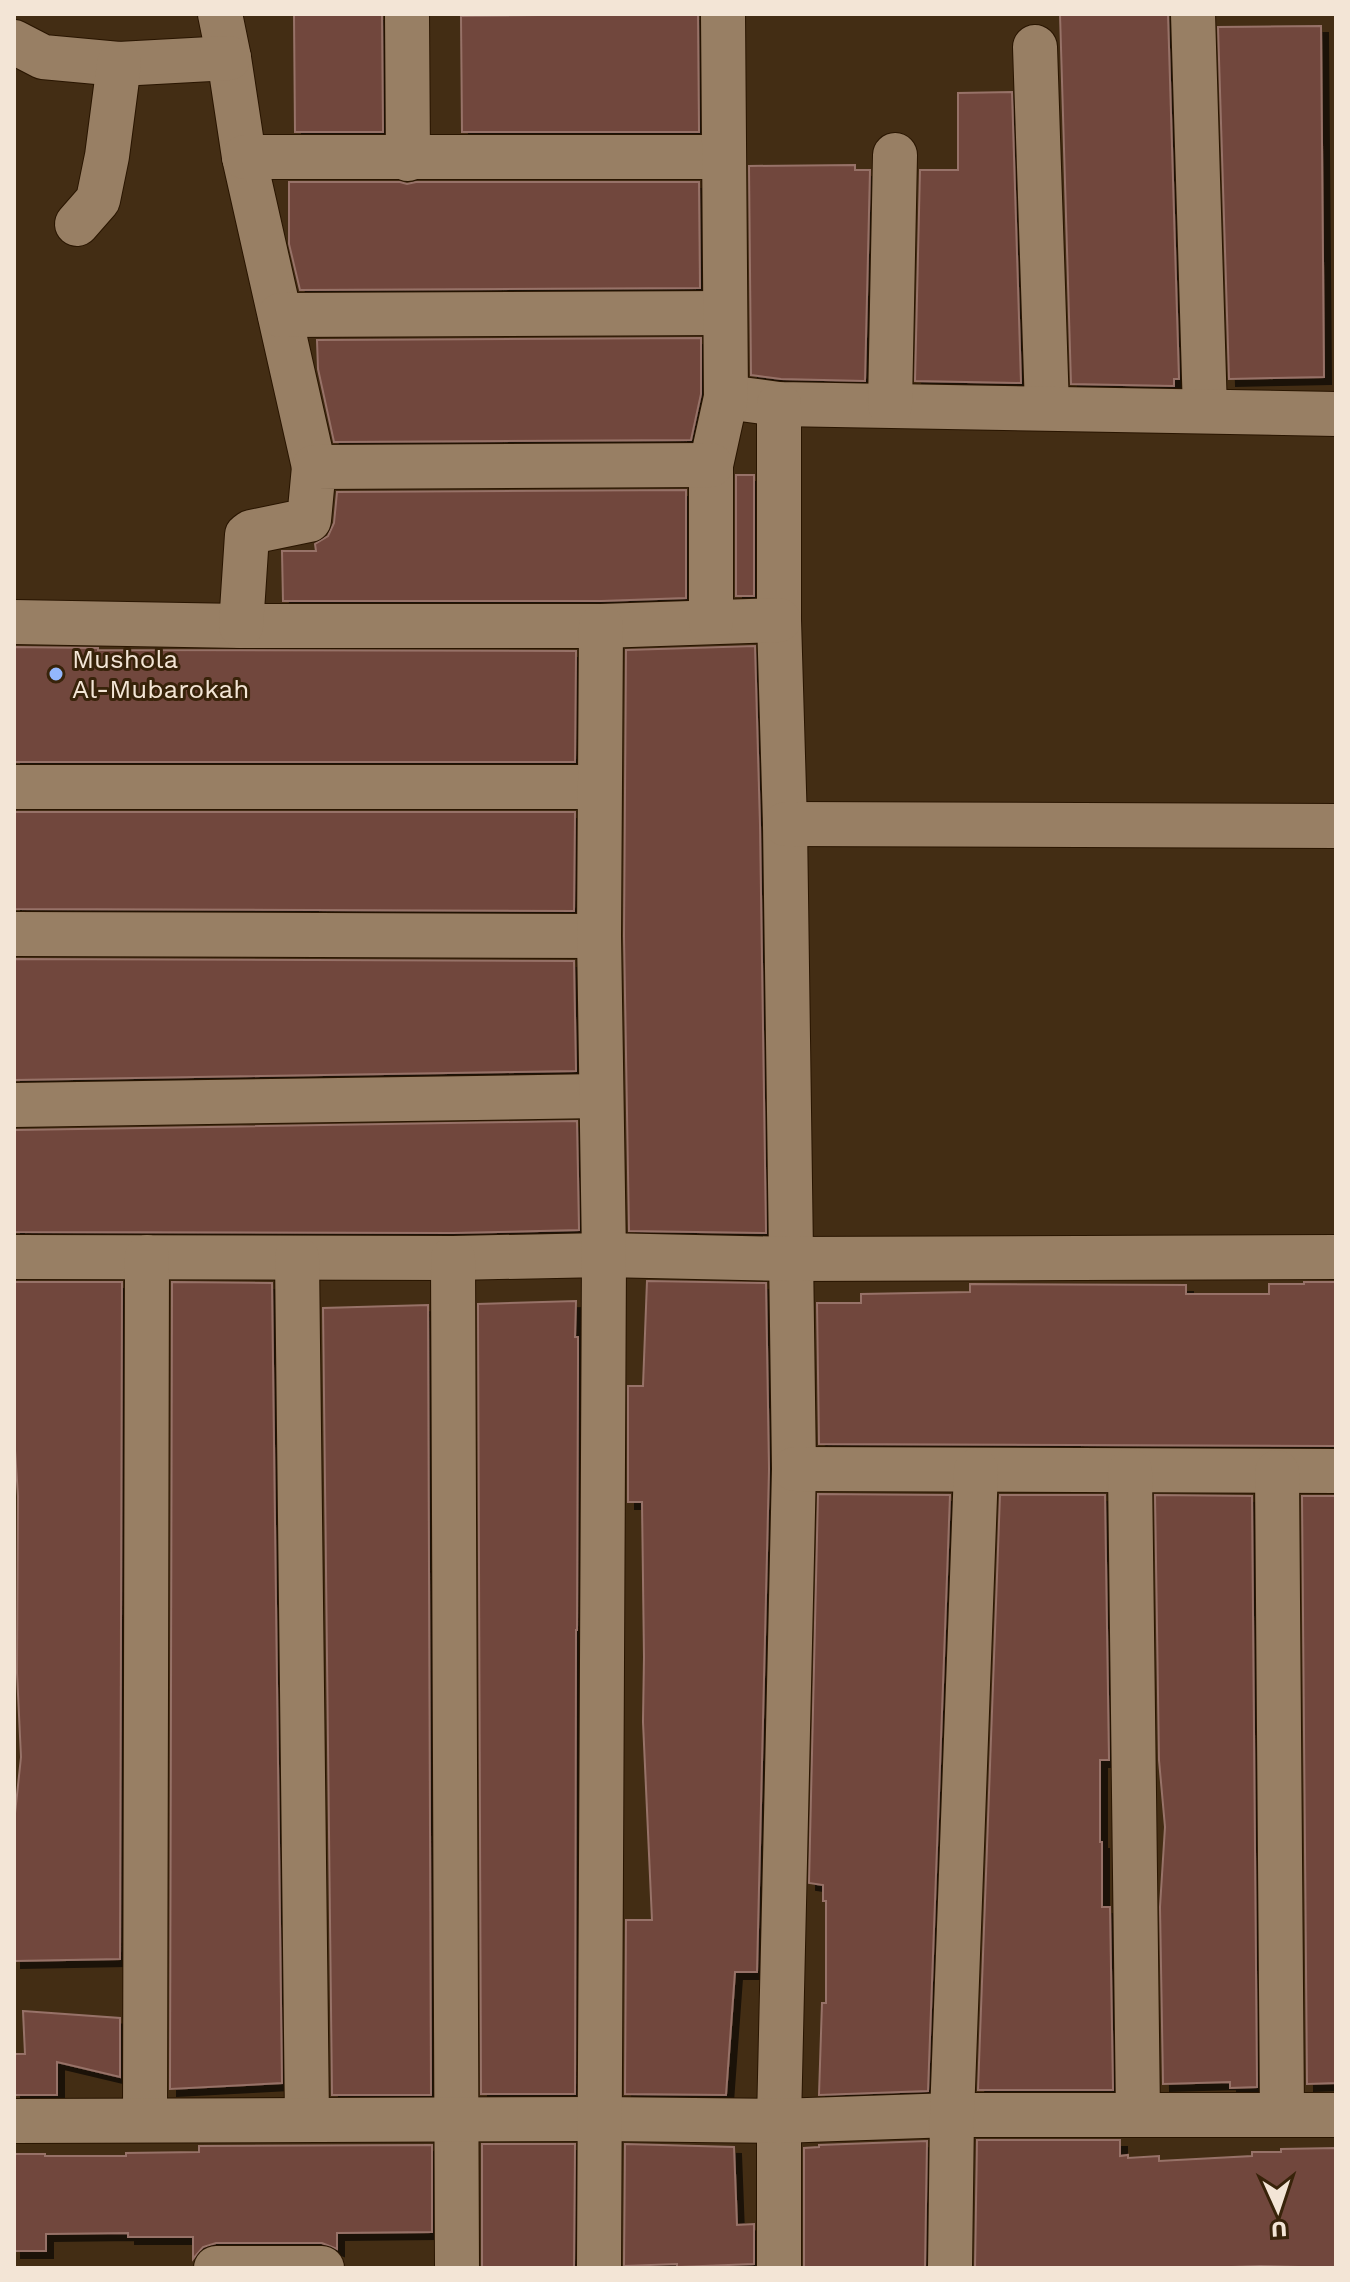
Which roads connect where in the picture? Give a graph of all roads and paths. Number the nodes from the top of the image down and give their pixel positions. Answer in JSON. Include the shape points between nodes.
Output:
{"nodes":[{"id":1,"x":220,"y":14,"type":"edge"},
{"id":2,"x":407,"y":14,"type":"edge"},
{"id":3,"x":723,"y":14,"type":"edge"},
{"id":4,"x":1193,"y":14,"type":"edge"},
{"id":5,"x":14,"y":42,"type":"edge"},
{"id":6,"x":1035,"y":47,"type":"dead end"},
{"id":7,"x":229,"y":58,"type":"junction"},
{"id":8,"x":119,"y":64,"type":"junction"},
{"id":9,"x":895,"y":155,"type":"dead end"},
{"id":10,"x":244,"y":157,"type":"junction"},
{"id":11,"x":724,"y":157,"type":"junction"},
{"id":12,"x":408,"y":159,"type":"junction"},
{"id":13,"x":77,"y":224,"type":"dead end"},
{"id":14,"x":725,"y":313,"type":"junction"},
{"id":15,"x":280,"y":315,"type":"junction"},
{"id":16,"x":726,"y":397,"type":"junction"},
{"id":17,"x":779,"y":404,"type":"junction"},
{"id":18,"x":890,"y":405,"type":"junction"},
{"id":19,"x":1047,"y":407,"type":"junction"},
{"id":20,"x":1205,"y":411,"type":"junction"},
{"id":21,"x":1336,"y":414,"type":"edge"},
{"id":22,"x":711,"y":465,"type":"junction"},
{"id":23,"x":314,"y":467,"type":"junction"},
{"id":24,"x":779,"y":620,"type":"junction"},
{"id":25,"x":14,"y":622,"type":"edge"},
{"id":26,"x":711,"y":622,"type":"junction"},
{"id":27,"x":241,"y":626,"type":"junction"},
{"id":28,"x":601,"y":626,"type":"junction"},
{"id":29,"x":14,"y":787,"type":"edge"},
{"id":30,"x":599,"y":787,"type":"junction"},
{"id":31,"x":785,"y":824,"type":"junction"},
{"id":32,"x":1336,"y":826,"type":"edge"},
{"id":33,"x":14,"y":934,"type":"edge"},
{"id":34,"x":599,"y":936,"type":"junction"},
{"id":35,"x":601,"y":1096,"type":"junction"},
{"id":36,"x":14,"y":1105,"type":"edge"},
{"id":37,"x":604,"y":1255,"type":"junction"},
{"id":38,"x":14,"y":1257,"type":"edge"},
{"id":39,"x":147,"y":1257,"type":"junction"},
{"id":40,"x":1336,"y":1257,"type":"edge"},
{"id":41,"x":297,"y":1258,"type":"junction"},
{"id":42,"x":453,"y":1258,"type":"junction"},
{"id":43,"x":791,"y":1259,"type":"junction"},
{"id":44,"x":794,"y":1469,"type":"junction"},
{"id":45,"x":976,"y":1470,"type":"junction"},
{"id":46,"x":1130,"y":1471,"type":"junction"},
{"id":47,"x":1336,"y":1471,"type":"edge"},
{"id":48,"x":1277,"y":1472,"type":"junction"},
{"id":49,"x":952,"y":2115,"type":"junction"},
{"id":50,"x":1138,"y":2115,"type":"junction"},
{"id":51,"x":1282,"y":2115,"type":"junction"},
{"id":52,"x":1336,"y":2115,"type":"edge"},
{"id":53,"x":307,"y":2119,"type":"junction"},
{"id":54,"x":600,"y":2119,"type":"junction"},
{"id":55,"x":145,"y":2120,"type":"junction"},
{"id":56,"x":456,"y":2120,"type":"junction"},
{"id":57,"x":14,"y":2121,"type":"edge"},
{"id":58,"x":779,"y":2121,"type":"junction"},
{"id":59,"x":216,"y":2268,"type":"edge"},
{"id":60,"x":322,"y":2268,"type":"edge"},
{"id":61,"x":457,"y":2268,"type":"edge"},
{"id":62,"x":599,"y":2268,"type":"edge"},
{"id":63,"x":779,"y":2268,"type":"edge"},
{"id":64,"x":950,"y":2268,"type":"edge"}],
"edges":[{"from":1,"to":7,"type":"street"},
{"from":2,"to":12,"type":"street"},
{"from":3,"to":11,"type":"street"},
{"from":4,"to":20,"type":"street"},
{"from":5,"to":8,"type":"street","via":[[43,57]]},
{"from":6,"to":19,"type":"street"},
{"from":7,"to":8,"type":"street"},
{"from":7,"to":10,"type":"street"},
{"from":8,"to":13,"type":"street","via":[[98,200]]},
{"from":9,"to":18,"type":"street"},
{"from":10,"to":12,"type":"street"},
{"from":10,"to":15,"type":"street"},
{"from":11,"to":12,"type":"street"},
{"from":11,"to":14,"type":"street"},
{"from":14,"to":15,"type":"street"},
{"from":14,"to":16,"type":"street"},
{"from":15,"to":23,"type":"street"},
{"from":16,"to":17,"type":"street"},
{"from":16,"to":22,"type":"street"},
{"from":17,"to":18,"type":"street"},
{"from":17,"to":24,"type":"street"},
{"from":18,"to":19,"type":"street"},
{"from":19,"to":20,"type":"street"},
{"from":20,"to":21,"type":"street"},
{"from":22,"to":23,"type":"street"},
{"from":22,"to":26,"type":"street"},
{"from":23,"to":27,"type":"street","via":[[309,520],[247,535]]},
{"from":24,"to":26,"type":"street"},
{"from":24,"to":31,"type":"street"},
{"from":25,"to":27,"type":"street"},
{"from":26,"to":28,"type":"street"},
{"from":27,"to":28,"type":"street"},
{"from":28,"to":30,"type":"street"},
{"from":29,"to":30,"type":"street"},
{"from":30,"to":34,"type":"street"},
{"from":31,"to":32,"type":"street"},
{"from":31,"to":43,"type":"street"},
{"from":33,"to":34,"type":"street"},
{"from":34,"to":35,"type":"street"},
{"from":35,"to":36,"type":"street"},
{"from":35,"to":37,"type":"street"},
{"from":37,"to":42,"type":"street"},
{"from":37,"to":43,"type":"street"},
{"from":37,"to":54,"type":"street"},
{"from":38,"to":39,"type":"street"},
{"from":39,"to":41,"type":"street"},
{"from":39,"to":55,"type":"street"},
{"from":40,"to":43,"type":"street"},
{"from":41,"to":42,"type":"street"},
{"from":41,"to":53,"type":"street"},
{"from":42,"to":56,"type":"street"},
{"from":43,"to":44,"type":"street"},
{"from":44,"to":45,"type":"street"},
{"from":44,"to":58,"type":"street"},
{"from":45,"to":46,"type":"street"},
{"from":45,"to":49,"type":"street"},
{"from":46,"to":48,"type":"street"},
{"from":46,"to":50,"type":"street"},
{"from":47,"to":48,"type":"street"},
{"from":48,"to":51,"type":"street"},
{"from":49,"to":50,"type":"street"},
{"from":49,"to":58,"type":"street"},
{"from":49,"to":64,"type":"street"},
{"from":50,"to":51,"type":"street"},
{"from":51,"to":52,"type":"street"},
{"from":53,"to":55,"type":"street"},
{"from":53,"to":56,"type":"street"},
{"from":54,"to":56,"type":"street"},
{"from":54,"to":58,"type":"street"},
{"from":54,"to":62,"type":"street"},
{"from":55,"to":57,"type":"street"},
{"from":56,"to":61,"type":"street"},
{"from":58,"to":63,"type":"street"},
{"from":59,"to":60,"type":"street"}]}
